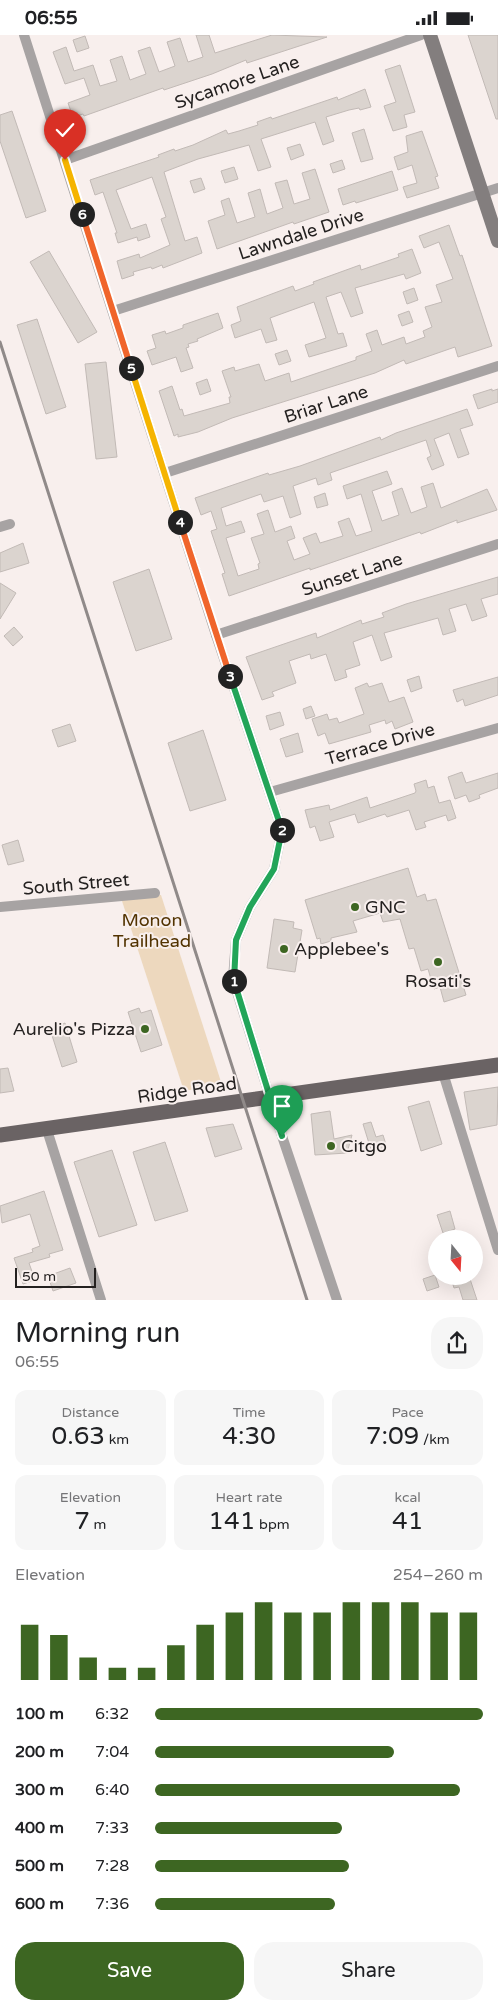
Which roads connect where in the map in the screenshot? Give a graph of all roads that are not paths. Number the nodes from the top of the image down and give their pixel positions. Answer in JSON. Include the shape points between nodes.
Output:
{"nodes":[{"id":1,"x":24,"y":35,"type":"edge"},
{"id":2,"x":421,"y":35,"type":"edge"},
{"id":3,"x":430,"y":35,"type":"edge"},
{"id":4,"x":65,"y":160,"type":"junction"},
{"id":5,"x":498,"y":188,"type":"edge"},
{"id":6,"x":482,"y":194,"type":"junction"},
{"id":7,"x":498,"y":241,"type":"edge"},
{"id":8,"x":113,"y":311,"type":"junction"},
{"id":9,"x":498,"y":366,"type":"edge"},
{"id":10,"x":165,"y":473,"type":"junction"},
{"id":11,"x":498,"y":544,"type":"edge"},
{"id":12,"x":216,"y":635,"type":"junction"},
{"id":13,"x":498,"y":728,"type":"edge"},
{"id":14,"x":270,"y":792,"type":"junction"},
{"id":15,"x":155,"y":893,"type":"dead end"},
{"id":16,"x":0,"y":907,"type":"edge"},
{"id":17,"x":498,"y":1065,"type":"edge"},
{"id":18,"x":443,"y":1073,"type":"junction"},
{"id":19,"x":270,"y":1097,"type":"junction"},
{"id":20,"x":47,"y":1130,"type":"junction"},
{"id":21,"x":0,"y":1135,"type":"edge"},
{"id":22,"x":498,"y":1250,"type":"edge"},
{"id":23,"x":101,"y":1300,"type":"edge"},
{"id":24,"x":338,"y":1300,"type":"edge"}],
"edges":[{"from":1,"to":4,"type":"street"},
{"from":2,"to":4,"type":"street","name":"Sycamore Lane"},
{"from":3,"to":6,"type":"street"},
{"from":4,"to":8,"type":"street"},
{"from":5,"to":6,"type":"street","name":"Lawndale Drive"},
{"from":6,"to":7,"type":"street"},
{"from":6,"to":8,"type":"street","name":"Lawndale Drive"},
{"from":8,"to":10,"type":"street"},
{"from":9,"to":10,"type":"street","name":"Briar Lane"},
{"from":10,"to":12,"type":"street"},
{"from":11,"to":12,"type":"street","name":"Sunset Lane"},
{"from":12,"to":14,"type":"street"},
{"from":13,"to":14,"type":"street","name":"Terrace Drive"},
{"from":14,"to":19,"type":"street","via":[[282,830],[274,869],[250,907],[236,940],[233,979]]},
{"from":15,"to":16,"type":"street","name":"South Street"},
{"from":17,"to":18,"type":"main road","name":"Ridge Road"},
{"from":18,"to":19,"type":"main road","name":"Ridge Road"},
{"from":18,"to":22,"type":"street"},
{"from":19,"to":20,"type":"main road","name":"Ridge Road"},
{"from":19,"to":24,"type":"street"},
{"from":20,"to":21,"type":"main road","name":"Ridge Road"},
{"from":20,"to":23,"type":"street"}]}
